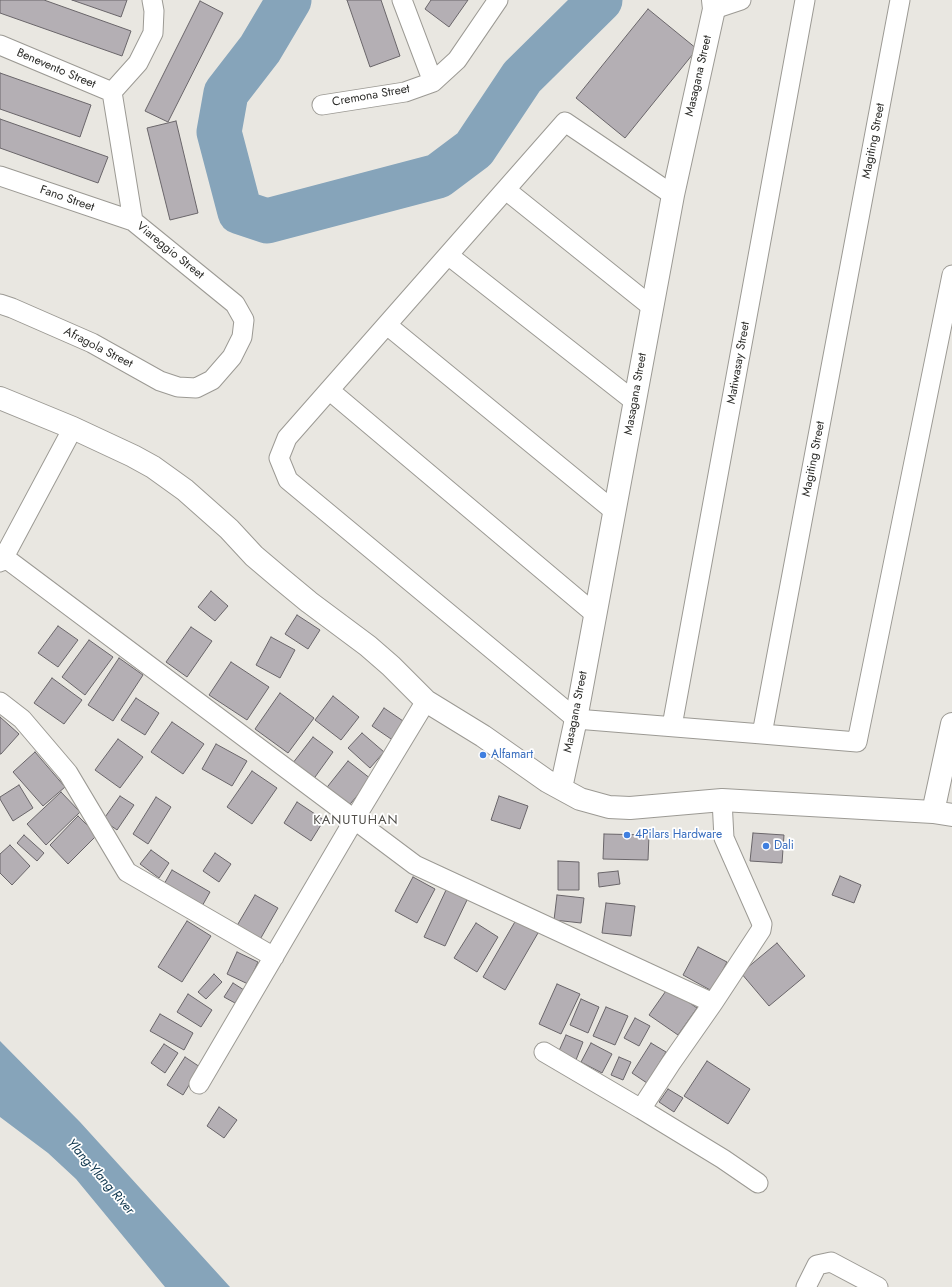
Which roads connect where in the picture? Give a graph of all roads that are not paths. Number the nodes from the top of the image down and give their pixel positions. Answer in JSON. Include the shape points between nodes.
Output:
{"nodes":[{"id":1,"x":152,"y":0,"type":"edge"},
{"id":2,"x":402,"y":0,"type":"edge"},
{"id":3,"x":498,"y":0,"type":"edge"},
{"id":4,"x":741,"y":0,"type":"edge"},
{"id":5,"x":805,"y":0,"type":"edge"},
{"id":6,"x":900,"y":0,"type":"edge"},
{"id":7,"x":714,"y":5,"type":"edge"},
{"id":8,"x":0,"y":45,"type":"edge"},
{"id":9,"x":433,"y":82,"type":"junction"},
{"id":10,"x":112,"y":92,"type":"junction"},
{"id":11,"x":322,"y":105,"type":"dead end"},
{"id":12,"x":0,"y":176,"type":"edge"},
{"id":13,"x":506,"y":190,"type":"junction"},
{"id":14,"x":672,"y":194,"type":"junction"},
{"id":15,"x":133,"y":221,"type":"junction"},
{"id":16,"x":448,"y":256,"type":"junction"},
{"id":17,"x":952,"y":275,"type":"edge"},
{"id":18,"x":0,"y":304,"type":"edge"},
{"id":19,"x":652,"y":307,"type":"junction"},
{"id":20,"x":387,"y":325,"type":"junction"},
{"id":21,"x":196,"y":388,"type":"joint"},
{"id":22,"x":329,"y":390,"type":"junction"},
{"id":23,"x":0,"y":398,"type":"edge"},
{"id":24,"x":634,"y":401,"type":"junction"},
{"id":25,"x":73,"y":428,"type":"junction"},
{"id":26,"x":614,"y":511,"type":"junction"},
{"id":27,"x":2,"y":559,"type":"edge"},
{"id":28,"x":595,"y":614,"type":"junction"},
{"id":29,"x":426,"y":701,"type":"junction"},
{"id":30,"x":0,"y":702,"type":"edge"},
{"id":31,"x":576,"y":719,"type":"junction"},
{"id":32,"x":952,"y":724,"type":"edge"},
{"id":33,"x":672,"y":726,"type":"junction"},
{"id":34,"x":762,"y":734,"type":"junction"},
{"id":35,"x":561,"y":788,"type":"junction"},
{"id":36,"x":722,"y":800,"type":"junction"},
{"id":37,"x":943,"y":813,"type":"edge"},
{"id":38,"x":354,"y":820,"type":"junction"},
{"id":39,"x":274,"y":957,"type":"junction"},
{"id":40,"x":713,"y":1003,"type":"junction"},
{"id":41,"x":544,"y":1052,"type":"dead end"},
{"id":42,"x":199,"y":1084,"type":"dead end"},
{"id":43,"x":641,"y":1109,"type":"junction"},
{"id":44,"x":758,"y":1183,"type":"dead end"},
{"id":45,"x":806,"y":1287,"type":"edge"},
{"id":46,"x":878,"y":1287,"type":"edge"}],
"edges":[{"from":1,"to":10,"type":"street","via":[[153,33],[138,63]]},
{"from":2,"to":9,"type":"street"},
{"from":3,"to":9,"type":"street","name":"Cremona Street","via":[[457,60]]},
{"from":4,"to":7,"type":"street"},
{"from":5,"to":33,"type":"street","name":"Matiwasay Street"},
{"from":6,"to":34,"type":"street","name":"Magiting Street"},
{"from":7,"to":14,"type":"street","name":"Masagana Street"},
{"from":8,"to":10,"type":"street","name":"Benevento Street"},
{"from":9,"to":11,"type":"street","name":"Cremona Street","via":[[405,92]]},
{"from":10,"to":15,"type":"street","name":"Viareggio Street"},
{"from":12,"to":15,"type":"street","name":"Fano Street"},
{"from":13,"to":14,"type":"street","via":[[565,122]]},
{"from":13,"to":16,"type":"street"},
{"from":13,"to":19,"type":"street"},
{"from":14,"to":19,"type":"street","name":"Masagana Street"},
{"from":15,"to":21,"type":"street","name":"Viareggio Street","via":[[235,304],[244,320],[242,337],[232,357],[212,380]]},
{"from":16,"to":20,"type":"street"},
{"from":16,"to":24,"type":"street"},
{"from":17,"to":34,"type":"street","via":[[857,742]]},
{"from":18,"to":21,"type":"street","name":"Afragola Street","via":[[92,343],[160,381],[178,387]]},
{"from":19,"to":24,"type":"street","name":"Masagana Street"},
{"from":20,"to":22,"type":"street"},
{"from":20,"to":26,"type":"street"},
{"from":22,"to":28,"type":"street"},
{"from":22,"to":31,"type":"street","via":[[287,438],[279,458],[288,480]]},
{"from":23,"to":25,"type":"street"},
{"from":24,"to":26,"type":"street","name":"Masagana Street"},
{"from":25,"to":27,"type":"street"},
{"from":25,"to":29,"type":"street","via":[[153,467],[185,490],[229,529],[254,556],[309,602],[368,646]]},
{"from":26,"to":28,"type":"street","name":"Masagana Street"},
{"from":27,"to":38,"type":"street"},
{"from":28,"to":31,"type":"street","name":"Masagana Street"},
{"from":29,"to":35,"type":"street"},
{"from":29,"to":38,"type":"street"},
{"from":30,"to":39,"type":"street","via":[[22,719],[68,773],[127,872]]},
{"from":31,"to":33,"type":"street"},
{"from":31,"to":35,"type":"street","name":"Masagana Street"},
{"from":32,"to":37,"type":"street"},
{"from":33,"to":34,"type":"street"},
{"from":35,"to":36,"type":"street","via":[[580,799],[608,807],[630,808]]},
{"from":36,"to":37,"type":"street"},
{"from":36,"to":40,"type":"street","via":[[724,838],[762,924],[761,930]]},
{"from":38,"to":39,"type":"street"},
{"from":38,"to":40,"type":"street","via":[[415,866]]},
{"from":39,"to":42,"type":"street"},
{"from":40,"to":43,"type":"street"},
{"from":41,"to":43,"type":"street"},
{"from":43,"to":44,"type":"street"},
{"from":45,"to":46,"type":"street","via":[[817,1265],[831,1262]]}]}
